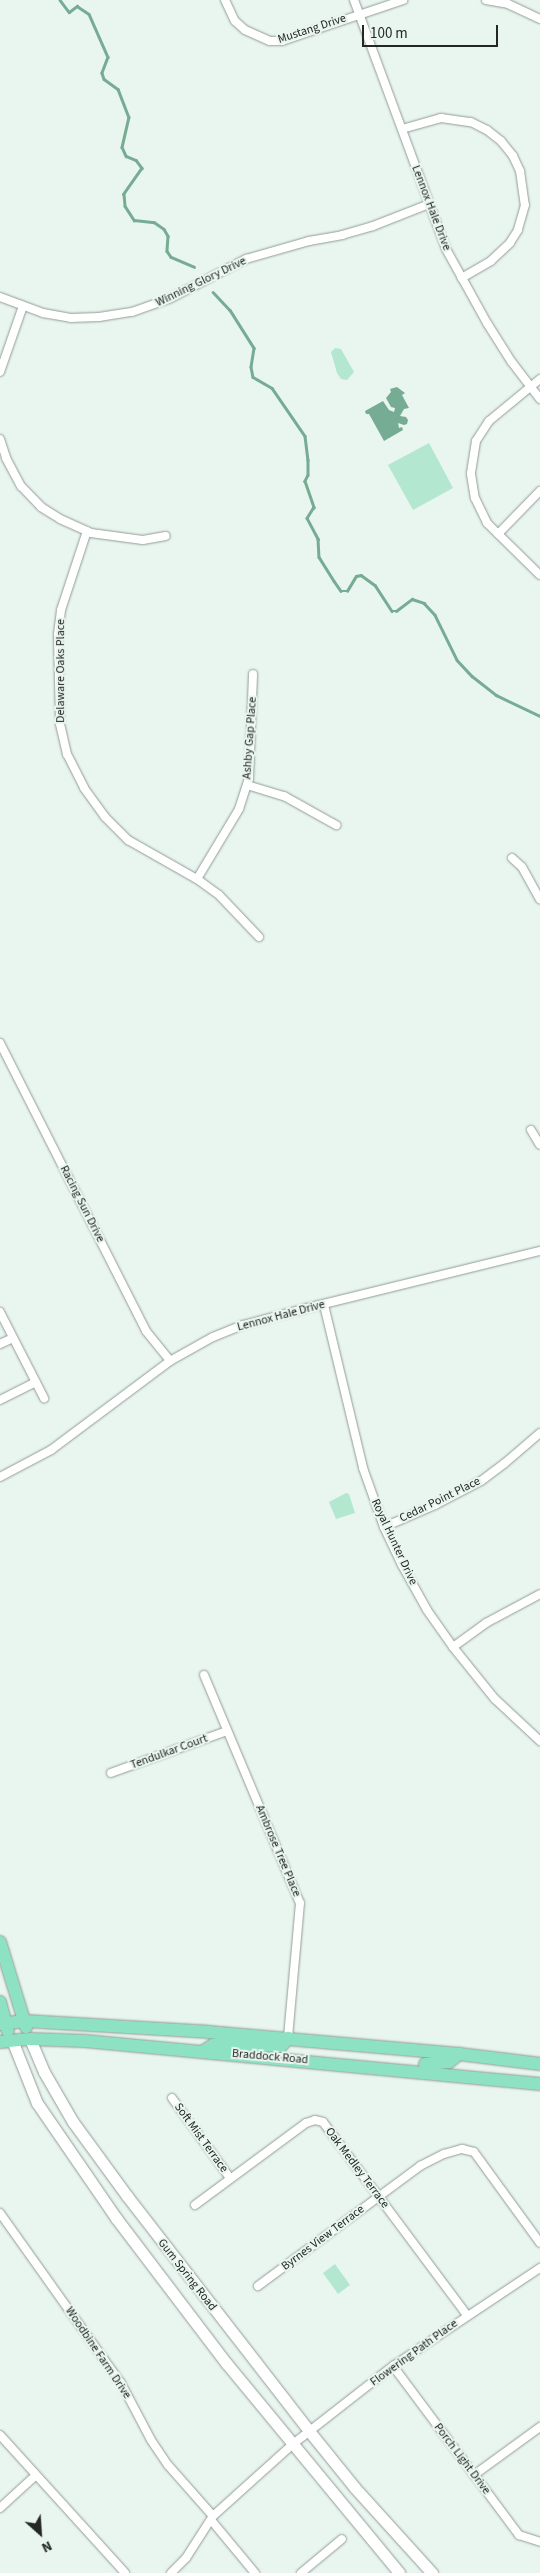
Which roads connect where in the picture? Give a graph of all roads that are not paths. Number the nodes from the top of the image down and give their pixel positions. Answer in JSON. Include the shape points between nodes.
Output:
{"nodes":[{"id":1,"x":225,"y":0,"type":"edge"},
{"id":2,"x":354,"y":0,"type":"edge"},
{"id":3,"x":403,"y":0,"type":"edge"},
{"id":4,"x":486,"y":0,"type":"edge"},
{"id":5,"x":358,"y":13,"type":"junction"},
{"id":6,"x":540,"y":19,"type":"edge"},
{"id":7,"x":402,"y":129,"type":"junction"},
{"id":8,"x":429,"y":204,"type":"junction"},
{"id":9,"x":461,"y":278,"type":"junction"},
{"id":10,"x":0,"y":297,"type":"edge"},
{"id":11,"x":23,"y":306,"type":"junction"},
{"id":12,"x":0,"y":372,"type":"edge"},
{"id":13,"x":540,"y":379,"type":"edge"},
{"id":14,"x":530,"y":387,"type":"junction"},
{"id":15,"x":540,"y":399,"type":"edge"},
{"id":16,"x":0,"y":439,"type":"edge"},
{"id":17,"x":540,"y":490,"type":"edge"},
{"id":18,"x":87,"y":531,"type":"junction"},
{"id":19,"x":498,"y":534,"type":"junction"},
{"id":20,"x":166,"y":536,"type":"dead end"},
{"id":21,"x":540,"y":575,"type":"edge"},
{"id":22,"x":253,"y":674,"type":"dead end"},
{"id":23,"x":247,"y":785,"type":"junction"},
{"id":24,"x":336,"y":825,"type":"dead end"},
{"id":25,"x":512,"y":858,"type":"dead end"},
{"id":26,"x":197,"y":879,"type":"junction"},
{"id":27,"x":540,"y":899,"type":"edge"},
{"id":28,"x":259,"y":937,"type":"dead end"},
{"id":29,"x":0,"y":1043,"type":"edge"},
{"id":30,"x":531,"y":1130,"type":"dead end"},
{"id":31,"x":540,"y":1145,"type":"edge"},
{"id":32,"x":540,"y":1252,"type":"edge"},
{"id":33,"x":324,"y":1304,"type":"junction"},
{"id":34,"x":0,"y":1312,"type":"edge"},
{"id":35,"x":13,"y":1338,"type":"junction"},
{"id":36,"x":0,"y":1344,"type":"edge"},
{"id":37,"x":170,"y":1361,"type":"junction"},
{"id":38,"x":36,"y":1382,"type":"junction"},
{"id":39,"x":44,"y":1398,"type":"dead end"},
{"id":40,"x":0,"y":1400,"type":"edge"},
{"id":41,"x":540,"y":1433,"type":"edge"},
{"id":42,"x":0,"y":1478,"type":"edge"},
{"id":43,"x":384,"y":1527,"type":"junction"},
{"id":44,"x":540,"y":1594,"type":"edge"},
{"id":45,"x":453,"y":1647,"type":"junction"},
{"id":46,"x":204,"y":1675,"type":"dead end"},
{"id":47,"x":227,"y":1731,"type":"junction"},
{"id":48,"x":540,"y":1741,"type":"edge"},
{"id":49,"x":111,"y":1773,"type":"dead end"},
{"id":50,"x":0,"y":1942,"type":"edge"},
{"id":51,"x":0,"y":2002,"type":"edge"},
{"id":52,"x":24,"y":2021,"type":"junction"},
{"id":53,"x":3,"y":2024,"type":"edge"},
{"id":54,"x":288,"y":2038,"type":"junction"},
{"id":55,"x":30,"y":2039,"type":"junction"},
{"id":56,"x":6,"y":2041,"type":"edge"},
{"id":57,"x":203,"y":2051,"type":"junction"},
{"id":58,"x":459,"y":2054,"type":"junction"},
{"id":59,"x":540,"y":2064,"type":"edge"},
{"id":60,"x":370,"y":2066,"type":"junction"},
{"id":61,"x":540,"y":2084,"type":"edge"},
{"id":62,"x":172,"y":2098,"type":"dead end"},
{"id":63,"x":230,"y":2178,"type":"junction"},
{"id":64,"x":379,"y":2196,"type":"junction"},
{"id":65,"x":195,"y":2205,"type":"dead end"},
{"id":66,"x":0,"y":2213,"type":"edge"},
{"id":67,"x":540,"y":2243,"type":"edge"},
{"id":68,"x":540,"y":2268,"type":"edge"},
{"id":69,"x":258,"y":2286,"type":"dead end"},
{"id":70,"x":467,"y":2315,"type":"junction"},
{"id":71,"x":393,"y":2366,"type":"junction"},
{"id":72,"x":540,"y":2427,"type":"edge"},
{"id":73,"x":309,"y":2431,"type":"junction"},
{"id":74,"x":0,"y":2435,"type":"edge"},
{"id":75,"x":293,"y":2444,"type":"junction"},
{"id":76,"x":474,"y":2475,"type":"junction"},
{"id":77,"x":36,"y":2476,"type":"junction"},
{"id":78,"x":0,"y":2508,"type":"edge"},
{"id":79,"x":212,"y":2518,"type":"junction"},
{"id":80,"x":342,"y":2539,"type":"dead end"},
{"id":81,"x":540,"y":2542,"type":"edge"},
{"id":82,"x":126,"y":2573,"type":"edge"},
{"id":83,"x":171,"y":2573,"type":"edge"},
{"id":84,"x":255,"y":2573,"type":"edge"},
{"id":85,"x":301,"y":2573,"type":"edge"},
{"id":86,"x":399,"y":2573,"type":"edge"},
{"id":87,"x":432,"y":2573,"type":"edge"}],
"edges":[{"from":1,"to":5,"type":"street","name":"Mustang Drive","via":[[235,21],[245,30],[270,41],[282,41]]},
{"from":2,"to":5,"type":"street","name":"Lennox Hale Drive"},
{"from":3,"to":5,"type":"street","name":"Mustang Drive"},
{"from":4,"to":6,"type":"street","via":[[508,4]]},
{"from":5,"to":7,"type":"street","name":"Lennox Hale Drive"},
{"from":7,"to":8,"type":"street","name":"Lennox Hale Drive"},
{"from":7,"to":9,"type":"street","via":[[441,118],[471,122],[501,141],[520,171],[525,205],[518,230],[492,261]]},
{"from":8,"to":9,"type":"street","name":"Lennox Hale Drive"},
{"from":8,"to":11,"type":"street","name":"Winning Glory Drive","via":[[373,226],[246,260],[171,298],[132,312],[71,318]]},
{"from":9,"to":14,"type":"street","name":"Lennox Hale Drive"},
{"from":10,"to":11,"type":"street","name":"Winning Glory Drive"},
{"from":11,"to":12,"type":"street"},
{"from":13,"to":14,"type":"street"},
{"from":14,"to":15,"type":"street","name":"Lennox Hale Drive"},
{"from":14,"to":19,"type":"street","via":[[489,421],[475,447],[472,487],[487,523]]},
{"from":16,"to":18,"type":"street","via":[[20,486],[41,507]]},
{"from":17,"to":19,"type":"street"},
{"from":18,"to":20,"type":"street","via":[[143,540]]},
{"from":18,"to":26,"type":"street","name":"Delaware Oaks Place","via":[[61,610],[58,635],[60,724],[67,754],[84,788],[128,840]]},
{"from":19,"to":21,"type":"street"},
{"from":22,"to":23,"type":"street","name":"Ashby Gap Place","via":[[252,746]]},
{"from":23,"to":24,"type":"street","via":[[284,796]]},
{"from":23,"to":26,"type":"street","name":"Ashby Gap Place","via":[[229,828]]},
{"from":25,"to":27,"type":"street","via":[[522,868]]},
{"from":26,"to":28,"type":"street","name":"Delaware Oaks Place","via":[[233,908]]},
{"from":29,"to":37,"type":"street","name":"Racing Sun Drive","via":[[146,1331]]},
{"from":30,"to":31,"type":"street"},
{"from":32,"to":33,"type":"street","name":"Lennox Hale Drive"},
{"from":33,"to":37,"type":"street","name":"Lennox Hale Drive","via":[[243,1325]]},
{"from":33,"to":43,"type":"street","name":"Royal Hunter Drive","via":[[357,1447]]},
{"from":34,"to":35,"type":"street"},
{"from":35,"to":36,"type":"street"},
{"from":35,"to":38,"type":"street"},
{"from":37,"to":42,"type":"street","name":"Lennox Hale Drive","via":[[51,1450]]},
{"from":38,"to":39,"type":"street"},
{"from":38,"to":40,"type":"street"},
{"from":41,"to":43,"type":"street","name":"Cedar Point Place","via":[[481,1481]]},
{"from":43,"to":45,"type":"street","name":"Royal Hunter Drive","via":[[427,1610]]},
{"from":44,"to":45,"type":"street","via":[[486,1623]]},
{"from":45,"to":48,"type":"street","name":"Royal Hunter Drive","via":[[495,1699]]},
{"from":46,"to":47,"type":"street","name":"Ambrose Tree Place"},
{"from":47,"to":49,"type":"street","name":"Tendulkar Court"},
{"from":47,"to":54,"type":"street","name":"Ambrose Tree Place","via":[[300,1903]]},
{"from":50,"to":52,"type":"main road","name":"Gum Spring Road"},
{"from":51,"to":53,"type":"main road","name":"Gum Spring Road"},
{"from":52,"to":53,"type":"main road","name":"Braddock Road"},
{"from":52,"to":54,"type":"main road","name":"Braddock Road"},
{"from":52,"to":55,"type":"main road","name":"Gum Spring Road"},
{"from":53,"to":56,"type":"main road","name":"Gum Spring Road"},
{"from":54,"to":57,"type":"main road","via":[[281,2046],[213,2044]]},
{"from":54,"to":58,"type":"main road","name":"Braddock Road"},
{"from":55,"to":56,"type":"main road","name":"Braddock Road"},
{"from":55,"to":57,"type":"main road","name":"Braddock Road"},
{"from":55,"to":73,"type":"main road","name":"Gum Spring Road","via":[[44,2072],[73,2122]]},
{"from":56,"to":75,"type":"main road","name":"Gum Spring Road","via":[[50,2124],[189,2317]]},
{"from":57,"to":60,"type":"main road","name":"Braddock Road"},
{"from":58,"to":59,"type":"main road","name":"Braddock Road"},
{"from":58,"to":60,"type":"main road","via":[[440,2065],[383,2059]]},
{"from":60,"to":61,"type":"main road","name":"Braddock Road"},
{"from":62,"to":63,"type":"street","name":"Soft Mist Terrace"},
{"from":63,"to":64,"type":"street","name":"Oak Medley Terrace","via":[[306,2123],[315,2120],[323,2122]]},
{"from":63,"to":65,"type":"street","name":"Oak Medley Terrace"},
{"from":64,"to":67,"type":"street","name":"Byrnes View Terrace","via":[[420,2166],[444,2154],[462,2149],[474,2152]]},
{"from":64,"to":69,"type":"street","name":"Byrnes View Terrace"},
{"from":64,"to":70,"type":"street","name":"Oak Medley Terrace"},
{"from":66,"to":79,"type":"street","name":"Woodbine Farm Drive","via":[[121,2383],[168,2465]]},
{"from":68,"to":70,"type":"street","name":"Flowering Path Place"},
{"from":70,"to":71,"type":"street","name":"Flowering Path Place"},
{"from":71,"to":73,"type":"street","name":"Flowering Path Place"},
{"from":71,"to":76,"type":"street","name":"Porch Light Drive"},
{"from":72,"to":76,"type":"street"},
{"from":73,"to":75,"type":"street","name":"Flowering Path Place"},
{"from":73,"to":87,"type":"main road","name":"Gum Spring Road","via":[[355,2488]]},
{"from":74,"to":77,"type":"street"},
{"from":75,"to":79,"type":"street","name":"Flowering Path Place"},
{"from":75,"to":86,"type":"main road","name":"Gum Spring Road"},
{"from":76,"to":81,"type":"street","name":"Porch Light Drive","via":[[519,2535]]},
{"from":77,"to":78,"type":"street"},
{"from":77,"to":82,"type":"street"},
{"from":79,"to":83,"type":"street","name":"Flowering Path Place","via":[[186,2558]]},
{"from":79,"to":84,"type":"street","name":"Woodbine Farm Drive"},
{"from":80,"to":85,"type":"street"}]}
